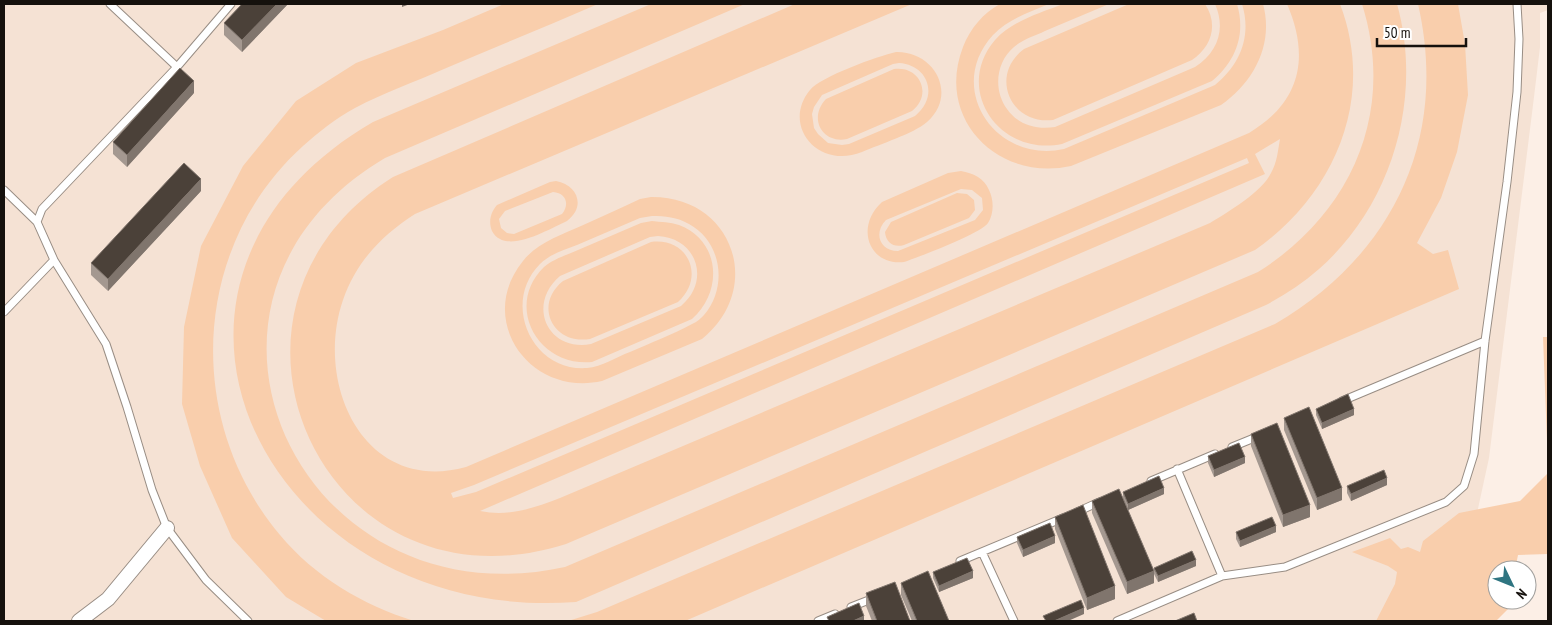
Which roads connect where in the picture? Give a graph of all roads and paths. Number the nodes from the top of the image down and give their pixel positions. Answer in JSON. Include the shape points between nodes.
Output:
{"nodes":[{"id":1,"x":110,"y":4,"type":"edge"},
{"id":2,"x":231,"y":4,"type":"edge"},
{"id":3,"x":1517,"y":4,"type":"edge"},
{"id":4,"x":177,"y":67,"type":"junction"},
{"id":5,"x":4,"y":190,"type":"edge"},
{"id":6,"x":37,"y":222,"type":"junction"},
{"id":7,"x":54,"y":260,"type":"junction"},
{"id":8,"x":4,"y":312,"type":"edge"},
{"id":9,"x":1485,"y":341,"type":"junction"},
{"id":10,"x":1331,"y":405,"type":"edge"},
{"id":11,"x":1268,"y":432,"type":"edge"},
{"id":12,"x":1177,"y":470,"type":"junction"},
{"id":13,"x":1142,"y":484,"type":"edge"},
{"id":14,"x":1106,"y":499,"type":"edge"},
{"id":15,"x":167,"y":528,"type":"junction"},
{"id":16,"x":982,"y":552,"type":"junction"},
{"id":17,"x":955,"y":563,"type":"edge"},
{"id":18,"x":1222,"y":576,"type":"junction"},
{"id":19,"x":882,"y":594,"type":"edge"},
{"id":20,"x":79,"y":621,"type":"edge"},
{"id":21,"x":248,"y":621,"type":"edge"},
{"id":22,"x":818,"y":621,"type":"edge"},
{"id":23,"x":1014,"y":621,"type":"edge"},
{"id":24,"x":1117,"y":621,"type":"edge"}],
"edges":[{"from":1,"to":4,"type":"lane"},
{"from":2,"to":4,"type":"lane"},
{"from":3,"to":9,"type":"lane","via":[[1517,92]]},
{"from":4,"to":6,"type":"lane","via":[[42,209]]},
{"from":5,"to":6,"type":"lane"},
{"from":6,"to":7,"type":"lane"},
{"from":7,"to":8,"type":"lane"},
{"from":7,"to":15,"type":"lane","via":[[106,344]]},
{"from":9,"to":10,"type":"lane"},
{"from":9,"to":18,"type":"lane","via":[[1474,454],[1464,486],[1446,502],[1285,567]]},
{"from":11,"to":12,"type":"lane"},
{"from":12,"to":13,"type":"lane"},
{"from":12,"to":18,"type":"lane"},
{"from":14,"to":16,"type":"lane"},
{"from":15,"to":20,"type":"street","via":[[108,599]]},
{"from":15,"to":21,"type":"lane","via":[[206,580]]},
{"from":16,"to":17,"type":"lane"},
{"from":16,"to":23,"type":"lane"},
{"from":18,"to":24,"type":"lane"},
{"from":19,"to":22,"type":"lane"}]}
